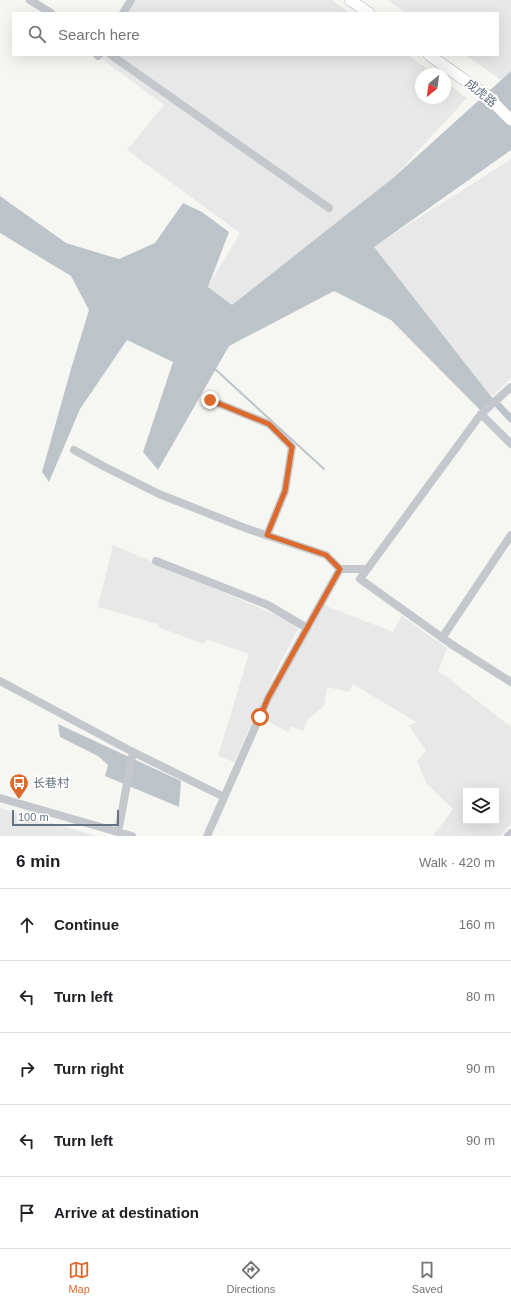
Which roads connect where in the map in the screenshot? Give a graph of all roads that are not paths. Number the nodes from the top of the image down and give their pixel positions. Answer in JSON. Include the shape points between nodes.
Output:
{"nodes":[{"id":1,"x":30,"y":0,"type":"edge"},
{"id":2,"x":130,"y":0,"type":"edge"},
{"id":3,"x":350,"y":0,"type":"edge"},
{"id":4,"x":49,"y":12,"type":"edge"},
{"id":5,"x":124,"y":12,"type":"edge"},
{"id":6,"x":368,"y":12,"type":"edge"},
{"id":7,"x":112,"y":56,"type":"edge"},
{"id":8,"x":430,"y":56,"type":"edge"},
{"id":9,"x":511,"y":120,"type":"edge"},
{"id":10,"x":329,"y":208,"type":"dead end"},
{"id":11,"x":511,"y":387,"type":"edge"},
{"id":12,"x":210,"y":400,"type":"dead end"},
{"id":13,"x":481,"y":414,"type":"junction"},
{"id":14,"x":511,"y":444,"type":"edge"},
{"id":15,"x":74,"y":450,"type":"dead end"},
{"id":16,"x":267,"y":535,"type":"junction"},
{"id":17,"x":511,"y":535,"type":"edge"},
{"id":18,"x":156,"y":561,"type":"dead end"},
{"id":19,"x":340,"y":569,"type":"junction"},
{"id":20,"x":367,"y":569,"type":"junction"},
{"id":21,"x":308,"y":628,"type":"junction"},
{"id":22,"x":442,"y":638,"type":"junction"},
{"id":23,"x":0,"y":681,"type":"edge"},
{"id":24,"x":511,"y":682,"type":"edge"},
{"id":25,"x":133,"y":752,"type":"junction"},
{"id":26,"x":224,"y":797,"type":"junction"},
{"id":27,"x":0,"y":798,"type":"edge"},
{"id":28,"x":118,"y":832,"type":"junction"},
{"id":29,"x":511,"y":833,"type":"edge"},
{"id":30,"x":132,"y":836,"type":"edge"},
{"id":31,"x":207,"y":836,"type":"edge"},
{"id":32,"x":508,"y":836,"type":"edge"}],
"edges":[{"from":1,"to":4,"type":"street"},
{"from":2,"to":5,"type":"street"},
{"from":3,"to":6,"type":"street"},
{"from":7,"to":10,"type":"street"},
{"from":8,"to":9,"type":"street","name":"成虎路","via":[[486,95]]},
{"from":11,"to":13,"type":"street"},
{"from":12,"to":16,"type":"street","via":[[269,424],[292,447],[285,491]]},
{"from":13,"to":14,"type":"street"},
{"from":13,"to":20,"type":"street"},
{"from":15,"to":16,"type":"street","via":[[159,494]]},
{"from":16,"to":19,"type":"street","via":[[326,555]]},
{"from":17,"to":22,"type":"street"},
{"from":18,"to":21,"type":"street","via":[[268,605]]},
{"from":19,"to":20,"type":"street"},
{"from":19,"to":21,"type":"street"},
{"from":20,"to":22,"type":"street","via":[[360,579]]},
{"from":21,"to":26,"type":"street","via":[[268,698]]},
{"from":22,"to":24,"type":"street"},
{"from":23,"to":25,"type":"street"},
{"from":25,"to":26,"type":"street"},
{"from":25,"to":28,"type":"street"},
{"from":26,"to":31,"type":"street"},
{"from":27,"to":28,"type":"street"},
{"from":28,"to":30,"type":"street"},
{"from":29,"to":32,"type":"street"}]}
